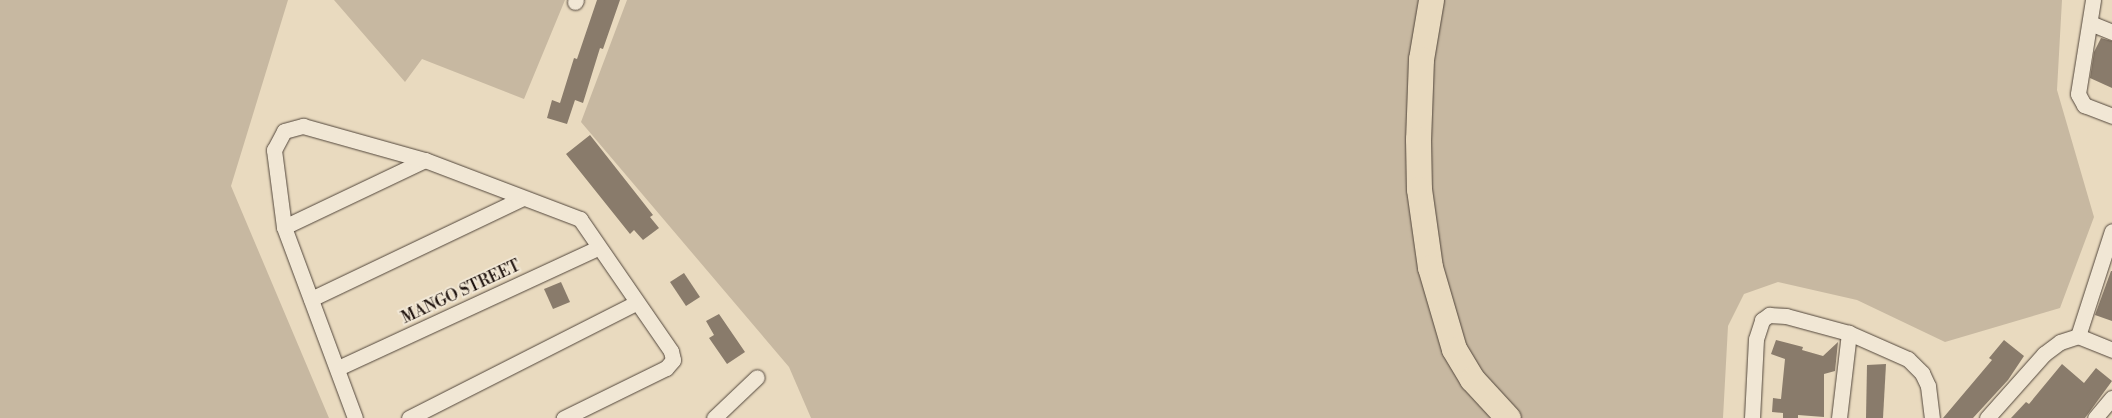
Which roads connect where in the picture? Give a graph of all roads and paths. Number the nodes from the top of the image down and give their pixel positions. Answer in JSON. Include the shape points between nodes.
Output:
{"nodes":[{"id":1,"x":1431,"y":0,"type":"edge"},
{"id":2,"x":2093,"y":0,"type":"edge"},
{"id":3,"x":2090,"y":23,"type":"junction"},
{"id":4,"x":2112,"y":32,"type":"edge"},
{"id":5,"x":2112,"y":116,"type":"edge"},
{"id":6,"x":425,"y":160,"type":"junction"},
{"id":7,"x":521,"y":199,"type":"junction"},
{"id":8,"x":284,"y":227,"type":"junction"},
{"id":9,"x":2112,"y":231,"type":"edge"},
{"id":10,"x":598,"y":248,"type":"junction"},
{"id":11,"x":2106,"y":263,"type":"edge"},
{"id":12,"x":311,"y":299,"type":"junction"},
{"id":13,"x":636,"y":303,"type":"junction"},
{"id":14,"x":1849,"y":333,"type":"junction"},
{"id":15,"x":2078,"y":336,"type":"junction"},
{"id":16,"x":2112,"y":350,"type":"edge"},
{"id":17,"x":338,"y":368,"type":"junction"},
{"id":18,"x":756,"y":377,"type":"dead end"},
{"id":19,"x":2112,"y":398,"type":"edge"},
{"id":20,"x":355,"y":418,"type":"edge"},
{"id":21,"x":409,"y":418,"type":"edge"},
{"id":22,"x":564,"y":418,"type":"edge"},
{"id":23,"x":714,"y":418,"type":"edge"},
{"id":24,"x":1508,"y":418,"type":"edge"},
{"id":25,"x":1752,"y":418,"type":"edge"},
{"id":26,"x":1839,"y":418,"type":"edge"},
{"id":27,"x":1932,"y":418,"type":"edge"},
{"id":28,"x":1987,"y":418,"type":"edge"},
{"id":29,"x":2095,"y":418,"type":"edge"}],
"edges":[{"from":1,"to":24,"type":"main road","via":[[1421,59],[1418,139],[1419,189],[1430,267],[1454,349],[1472,379]]},
{"from":2,"to":3,"type":"street"},
{"from":3,"to":4,"type":"street"},
{"from":3,"to":5,"type":"street","via":[[2078,86],[2080,100],[2092,109]]},
{"from":6,"to":7,"type":"street"},
{"from":6,"to":8,"type":"street"},
{"from":6,"to":8,"type":"street","via":[[303,126],[284,130],[274,150],[274,169]]},
{"from":7,"to":10,"type":"street","via":[[580,219]]},
{"from":7,"to":12,"type":"street"},
{"from":8,"to":12,"type":"street"},
{"from":9,"to":11,"type":"street"},
{"from":10,"to":13,"type":"street"},
{"from":10,"to":17,"type":"street","name":"MANGO STREET"},
{"from":11,"to":15,"type":"street"},
{"from":12,"to":17,"type":"street"},
{"from":13,"to":21,"type":"street"},
{"from":13,"to":22,"type":"street","via":[[671,351],[673,360],[666,368]]},
{"from":14,"to":25,"type":"street","via":[[1786,316],[1769,315],[1762,320],[1754,356]]},
{"from":14,"to":26,"type":"street"},
{"from":14,"to":27,"type":"street","via":[[1888,348],[1908,359],[1922,372],[1928,386]]},
{"from":15,"to":16,"type":"street"},
{"from":15,"to":28,"type":"street","via":[[2060,342],[2044,354]]},
{"from":17,"to":20,"type":"street"},
{"from":18,"to":23,"type":"street"},
{"from":19,"to":29,"type":"street"}]}
